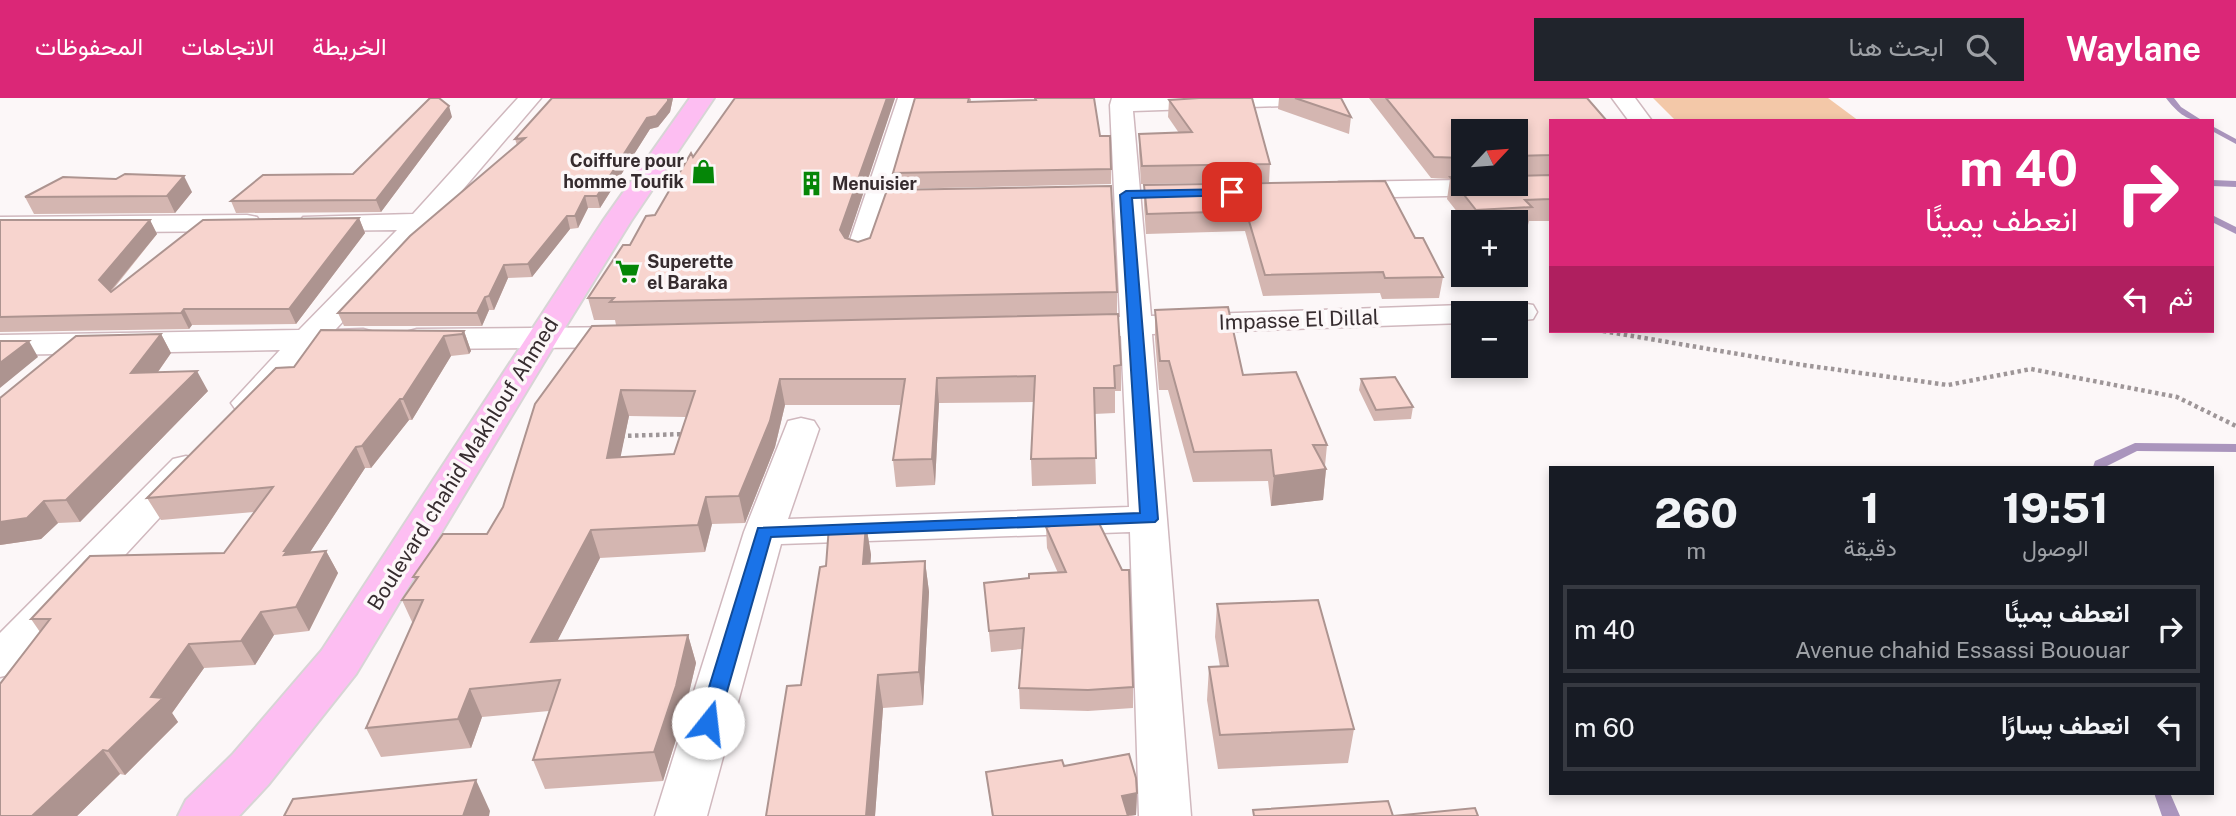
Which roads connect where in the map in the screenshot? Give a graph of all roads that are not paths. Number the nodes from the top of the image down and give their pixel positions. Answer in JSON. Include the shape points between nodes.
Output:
{"nodes":[{"id":1,"x":530,"y":98,"type":"edge"},
{"id":2,"x":702,"y":98,"type":"edge"},
{"id":3,"x":913,"y":98,"type":"edge"},
{"id":4,"x":1307,"y":98,"type":"edge"},
{"id":5,"x":1313,"y":98,"type":"edge"},
{"id":6,"x":1623,"y":98,"type":"edge"},
{"id":7,"x":1122,"y":101,"type":"edge"},
{"id":8,"x":1639,"y":119,"type":"edge"},
{"id":9,"x":1549,"y":186,"type":"edge"},
{"id":10,"x":1318,"y":191,"type":"edge"},
{"id":11,"x":960,"y":198,"type":"edge"},
{"id":12,"x":876,"y":200,"type":"junction"},
{"id":13,"x":420,"y":222,"type":"junction"},
{"id":14,"x":266,"y":223,"type":"edge"},
{"id":15,"x":294,"y":223,"type":"edge"},
{"id":16,"x":0,"y":225,"type":"edge"},
{"id":17,"x":860,"y":252,"type":"edge"},
{"id":18,"x":1451,"y":314,"type":"edge"},
{"id":19,"x":1135,"y":326,"type":"junction"},
{"id":20,"x":1039,"y":328,"type":"edge"},
{"id":21,"x":666,"y":336,"type":"edge"},
{"id":22,"x":312,"y":338,"type":"junction"},
{"id":23,"x":541,"y":339,"type":"junction"},
{"id":24,"x":78,"y":344,"type":"junction"},
{"id":25,"x":0,"y":345,"type":"edge"},
{"id":26,"x":39,"y":376,"type":"edge"},
{"id":27,"x":801,"y":429,"type":"dead end"},
{"id":28,"x":1149,"y":519,"type":"junction"},
{"id":29,"x":764,"y":532,"type":"junction"},
{"id":30,"x":0,"y":661,"type":"edge"},
{"id":31,"x":205,"y":816,"type":"edge"},
{"id":32,"x":681,"y":816,"type":"edge"},
{"id":33,"x":1165,"y":816,"type":"edge"}],
"edges":[{"from":1,"to":13,"type":"street"},
{"from":2,"to":23,"type":"main road","name":"Boulevard chahid Makhlouf Ahmed"},
{"from":3,"to":12,"type":"street","via":[[906,102]]},
{"from":4,"to":5,"type":"street"},
{"from":4,"to":7,"type":"street"},
{"from":6,"to":8,"type":"street"},
{"from":7,"to":19,"type":"street"},
{"from":9,"to":10,"type":"street"},
{"from":11,"to":12,"type":"street"},
{"from":12,"to":17,"type":"street"},
{"from":13,"to":15,"type":"street"},
{"from":13,"to":22,"type":"street"},
{"from":14,"to":16,"type":"street"},
{"from":18,"to":19,"type":"street","name":"Impasse El Dillal"},
{"from":19,"to":20,"type":"street","name":"Impasse El Dillal"},
{"from":19,"to":28,"type":"street"},
{"from":21,"to":23,"type":"street"},
{"from":22,"to":23,"type":"street"},
{"from":22,"to":24,"type":"street"},
{"from":22,"to":30,"type":"street"},
{"from":23,"to":31,"type":"main road","name":"Boulevard chahid Makhlouf Ahmed","via":[[339,662],[250,770]]},
{"from":24,"to":25,"type":"street"},
{"from":24,"to":26,"type":"street"},
{"from":27,"to":29,"type":"street"},
{"from":28,"to":29,"type":"street"},
{"from":28,"to":33,"type":"street"},
{"from":29,"to":32,"type":"street"}]}
